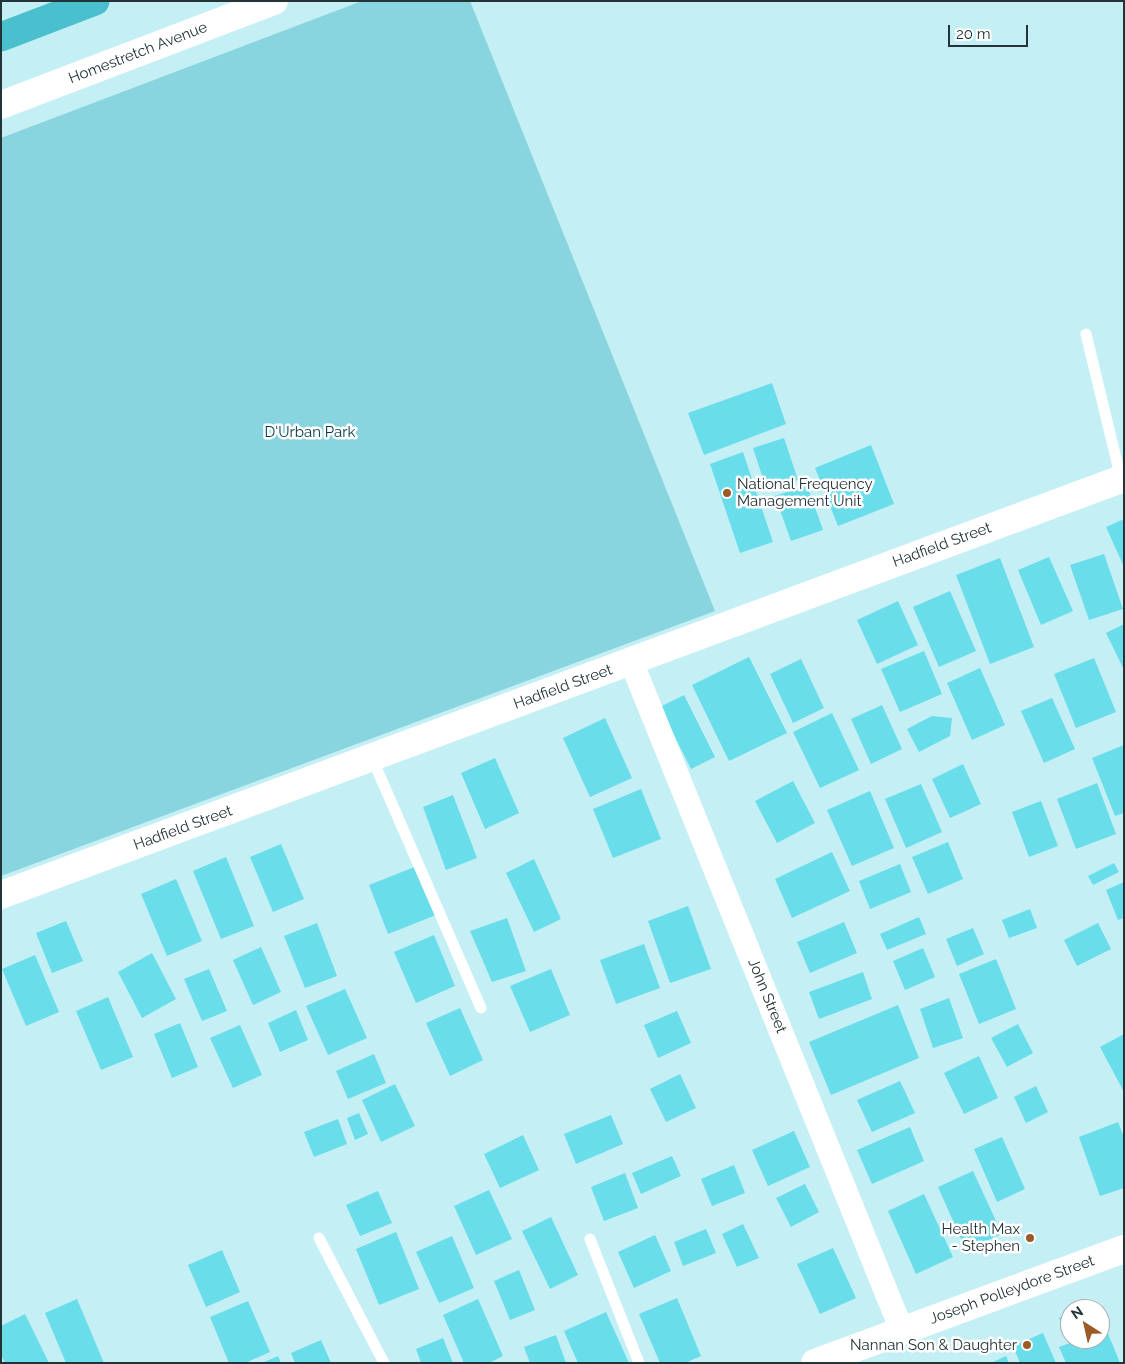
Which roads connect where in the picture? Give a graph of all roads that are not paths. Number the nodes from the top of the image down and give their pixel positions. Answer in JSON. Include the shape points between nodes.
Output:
{"nodes":[{"id":1,"x":274,"y":1,"type":"edge"},
{"id":2,"x":1,"y":105,"type":"edge"},
{"id":3,"x":1086,"y":334,"type":"dead end"},
{"id":4,"x":1122,"y":478,"type":"edge"},
{"id":5,"x":632,"y":661,"type":"junction"},
{"id":6,"x":372,"y":758,"type":"junction"},
{"id":7,"x":1,"y":895,"type":"edge"},
{"id":8,"x":481,"y":1008,"type":"dead end"},
{"id":9,"x":319,"y":1238,"type":"dead end"},
{"id":10,"x":590,"y":1239,"type":"dead end"},
{"id":11,"x":1124,"y":1249,"type":"edge"},
{"id":12,"x":902,"y":1331,"type":"junction"},
{"id":13,"x":384,"y":1363,"type":"edge"},
{"id":14,"x":639,"y":1363,"type":"edge"},
{"id":15,"x":816,"y":1363,"type":"edge"}],
"edges":[{"from":1,"to":2,"type":"street","name":"Homestretch Avenue"},
{"from":3,"to":4,"type":"lane"},
{"from":4,"to":5,"type":"street","name":"Hadfield Street"},
{"from":5,"to":6,"type":"street","name":"Hadfield Street"},
{"from":5,"to":12,"type":"street","name":"John Street"},
{"from":6,"to":7,"type":"street","name":"Hadfield Street"},
{"from":6,"to":8,"type":"lane"},
{"from":9,"to":13,"type":"lane"},
{"from":10,"to":14,"type":"lane"},
{"from":11,"to":12,"type":"street","name":"Joseph Polleydore Street"},
{"from":12,"to":15,"type":"street","name":"Joseph Polleydore Street"}]}
